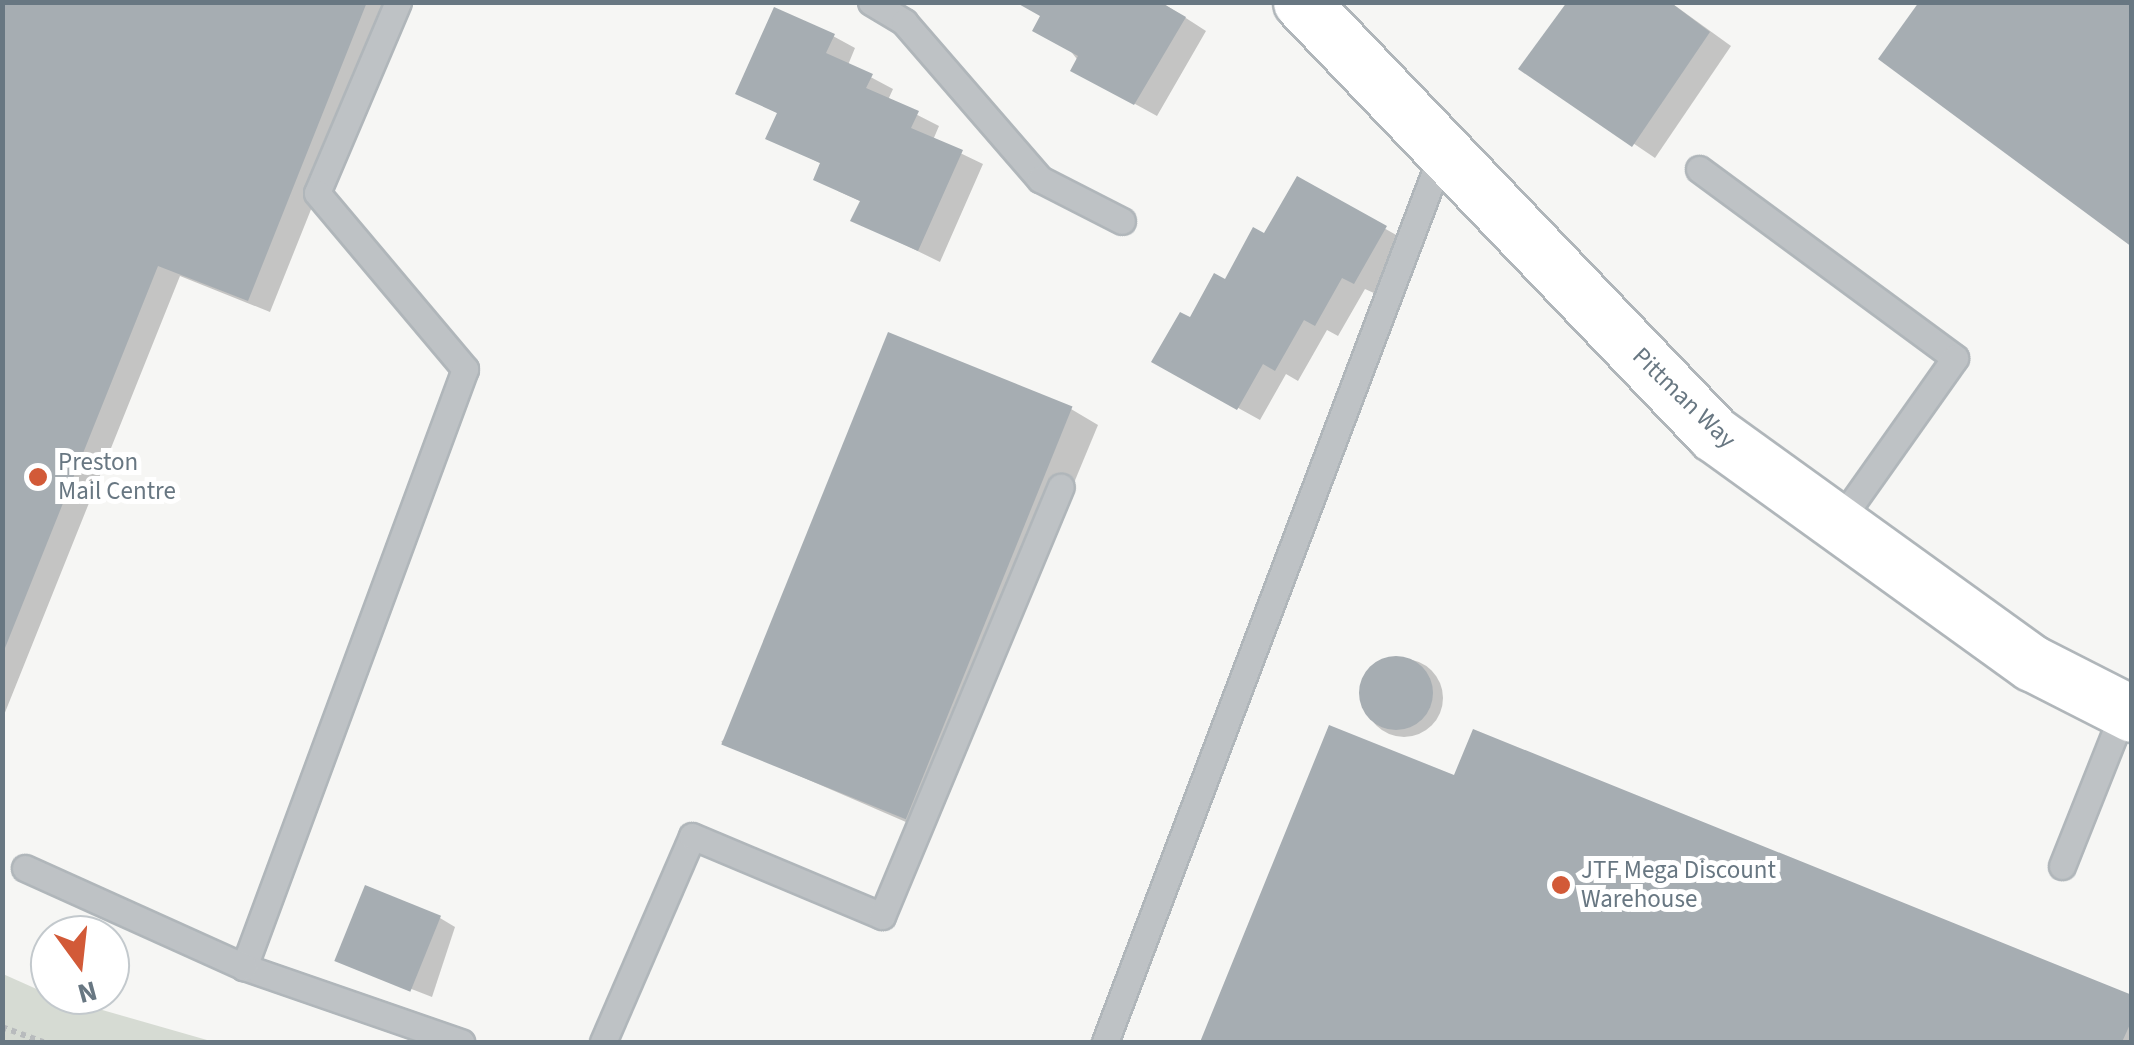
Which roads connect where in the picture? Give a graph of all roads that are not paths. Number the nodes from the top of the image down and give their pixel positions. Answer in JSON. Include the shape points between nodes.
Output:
{"nodes":[{"id":1,"x":398,"y":2,"type":"edge"},
{"id":2,"x":871,"y":2,"type":"edge"},
{"id":3,"x":1301,"y":2,"type":"edge"},
{"id":4,"x":1443,"y":150,"type":"junction"},
{"id":5,"x":1698,"y":169,"type":"dead end"},
{"id":6,"x":1122,"y":221,"type":"dead end"},
{"id":7,"x":1061,"y":487,"type":"dead end"},
{"id":8,"x":1838,"y":523,"type":"junction"},
{"id":9,"x":2128,"y":712,"type":"edge"},
{"id":10,"x":2062,"y":866,"type":"dead end"},
{"id":11,"x":25,"y":868,"type":"dead end"},
{"id":12,"x":244,"y":967,"type":"junction"},
{"id":13,"x":461,"y":1042,"type":"edge"},
{"id":14,"x":604,"y":1042,"type":"edge"},
{"id":15,"x":1105,"y":1042,"type":"edge"}],
"edges":[{"from":1,"to":12,"type":"lane","via":[[317,193],[465,370]]},
{"from":2,"to":6,"type":"lane","via":[[904,22],[1040,179]]},
{"from":3,"to":4,"type":"street","name":"Pittman Way"},
{"from":4,"to":8,"type":"street","name":"Pittman Way","via":[[1714,434]]},
{"from":4,"to":15,"type":"lane"},
{"from":5,"to":8,"type":"lane","via":[[1955,358]]},
{"from":7,"to":14,"type":"lane","via":[[882,916],[692,836]]},
{"from":8,"to":9,"type":"street","name":"Pittman Way","via":[[2032,664]]},
{"from":9,"to":10,"type":"lane"},
{"from":11,"to":12,"type":"lane"},
{"from":12,"to":13,"type":"lane"}]}
